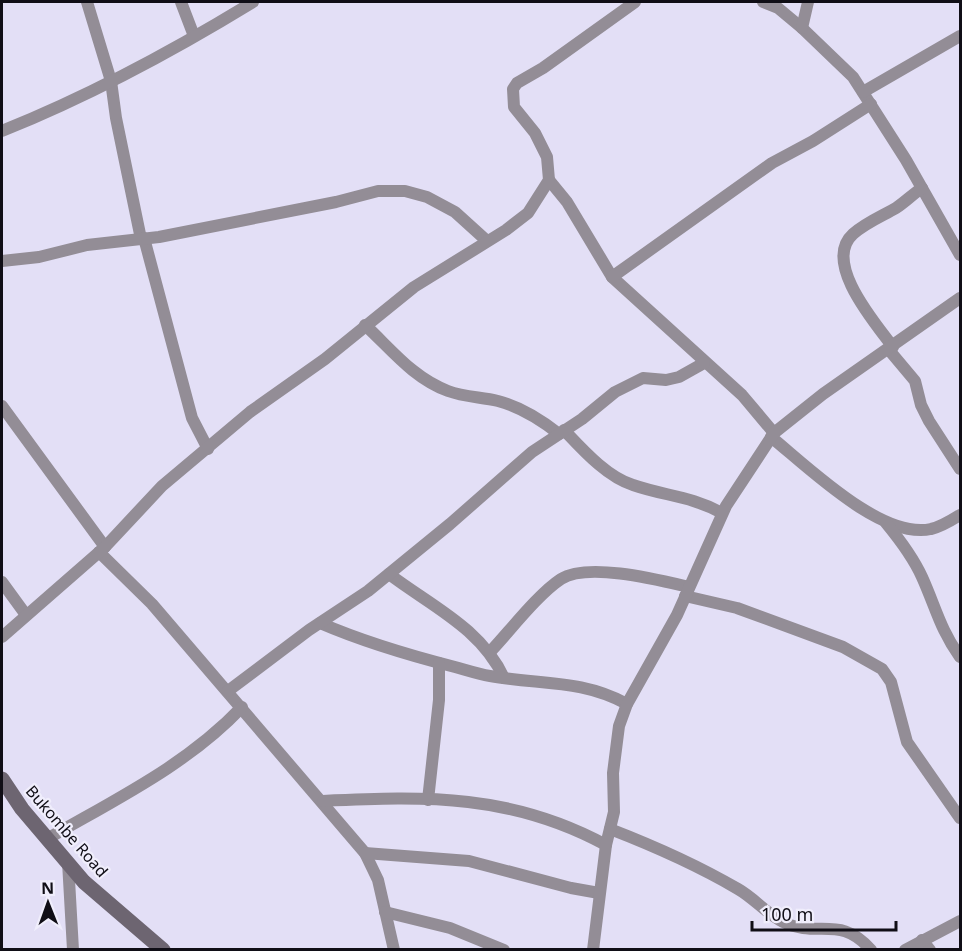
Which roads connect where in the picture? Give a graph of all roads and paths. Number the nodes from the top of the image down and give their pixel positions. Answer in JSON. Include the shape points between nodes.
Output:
{"nodes":[{"id":1,"x":87,"y":2,"type":"edge"},
{"id":2,"x":182,"y":2,"type":"edge"},
{"id":3,"x":253,"y":2,"type":"edge"},
{"id":4,"x":635,"y":2,"type":"edge"},
{"id":5,"x":763,"y":2,"type":"edge"},
{"id":6,"x":808,"y":2,"type":"edge"},
{"id":7,"x":802,"y":28,"type":"junction"},
{"id":8,"x":194,"y":36,"type":"junction"},
{"id":9,"x":960,"y":38,"type":"edge"},
{"id":10,"x":111,"y":81,"type":"junction"},
{"id":11,"x":863,"y":92,"type":"junction"},
{"id":12,"x":871,"y":104,"type":"junction"},
{"id":13,"x":2,"y":131,"type":"edge"},
{"id":14,"x":549,"y":180,"type":"junction"},
{"id":15,"x":922,"y":188,"type":"junction"},
{"id":16,"x":142,"y":238,"type":"junction"},
{"id":17,"x":487,"y":241,"type":"junction"},
{"id":18,"x":960,"y":255,"type":"edge"},
{"id":19,"x":2,"y":261,"type":"edge"},
{"id":20,"x":612,"y":277,"type":"junction"},
{"id":21,"x":960,"y":298,"type":"edge"},
{"id":22,"x":365,"y":325,"type":"junction"},
{"id":23,"x":891,"y":348,"type":"junction"},
{"id":24,"x":704,"y":363,"type":"junction"},
{"id":25,"x":2,"y":406,"type":"edge"},
{"id":26,"x":562,"y":432,"type":"junction"},
{"id":27,"x":773,"y":435,"type":"junction"},
{"id":28,"x":208,"y":449,"type":"junction"},
{"id":29,"x":960,"y":470,"type":"edge"},
{"id":30,"x":722,"y":513,"type":"junction"},
{"id":31,"x":960,"y":515,"type":"edge"},
{"id":32,"x":886,"y":523,"type":"junction"},
{"id":33,"x":102,"y":550,"type":"junction"},
{"id":34,"x":389,"y":574,"type":"junction"},
{"id":35,"x":2,"y":582,"type":"edge"},
{"id":36,"x":687,"y":591,"type":"junction"},
{"id":37,"x":26,"y":615,"type":"junction"},
{"id":38,"x":320,"y":623,"type":"junction"},
{"id":39,"x":2,"y":637,"type":"edge"},
{"id":40,"x":490,"y":652,"type":"junction"},
{"id":41,"x":960,"y":657,"type":"edge"},
{"id":42,"x":439,"y":663,"type":"junction"},
{"id":43,"x":504,"y":678,"type":"junction"},
{"id":44,"x":228,"y":691,"type":"junction"},
{"id":45,"x":627,"y":704,"type":"junction"},
{"id":46,"x":242,"y":707,"type":"junction"},
{"id":47,"x":2,"y":779,"type":"edge"},
{"id":48,"x":428,"y":800,"type":"junction"},
{"id":49,"x":323,"y":801,"type":"junction"},
{"id":50,"x":960,"y":818,"type":"edge"},
{"id":51,"x":610,"y":829,"type":"junction"},
{"id":52,"x":48,"y":839,"type":"junction"},
{"id":53,"x":606,"y":845,"type":"junction"},
{"id":54,"x":365,"y":853,"type":"junction"},
{"id":55,"x":68,"y":862,"type":"junction"},
{"id":56,"x":599,"y":893,"type":"junction"},
{"id":57,"x":385,"y":912,"type":"junction"},
{"id":58,"x":960,"y":921,"type":"edge"},
{"id":59,"x":926,"y":945,"type":"edge"},
{"id":60,"x":73,"y":950,"type":"edge"},
{"id":61,"x":163,"y":950,"type":"edge"},
{"id":62,"x":394,"y":950,"type":"edge"},
{"id":63,"x":504,"y":950,"type":"edge"},
{"id":64,"x":593,"y":950,"type":"edge"},
{"id":65,"x":871,"y":950,"type":"edge"},
{"id":66,"x":905,"y":950,"type":"edge"}],
"edges":[{"from":1,"to":10,"type":"street"},
{"from":2,"to":8,"type":"street"},
{"from":3,"to":8,"type":"street"},
{"from":4,"to":14,"type":"street","via":[[513,89],[514,107],[535,133],[547,157]]},
{"from":5,"to":7,"type":"street","via":[[778,8]]},
{"from":6,"to":7,"type":"street"},
{"from":7,"to":11,"type":"street","via":[[853,77]]},
{"from":8,"to":10,"type":"street"},
{"from":9,"to":11,"type":"street"},
{"from":10,"to":13,"type":"street","via":[[69,104]]},
{"from":10,"to":16,"type":"street"},
{"from":11,"to":12,"type":"street"},
{"from":12,"to":15,"type":"street"},
{"from":12,"to":20,"type":"street","via":[[772,163]]},
{"from":14,"to":17,"type":"street","via":[[528,213]]},
{"from":14,"to":20,"type":"street"},
{"from":15,"to":18,"type":"street"},
{"from":15,"to":23,"type":"street","via":[[853,234],[846,242],[843,257],[847,279]]},
{"from":16,"to":17,"type":"street","via":[[336,202],[378,190],[405,191],[427,198],[455,212]]},
{"from":16,"to":19,"type":"street"},
{"from":16,"to":28,"type":"street","via":[[192,418]]},
{"from":17,"to":22,"type":"street","via":[[414,287]]},
{"from":20,"to":24,"type":"street"},
{"from":21,"to":23,"type":"street"},
{"from":22,"to":26,"type":"street","via":[[400,361],[431,383],[448,392],[514,406]]},
{"from":22,"to":28,"type":"street","via":[[250,412]]},
{"from":23,"to":27,"type":"street"},
{"from":23,"to":29,"type":"street","via":[[915,381],[929,421]]},
{"from":24,"to":26,"type":"street","via":[[679,377],[643,378],[631,383]]},
{"from":24,"to":27,"type":"street","via":[[742,395]]},
{"from":25,"to":33,"type":"street"},
{"from":26,"to":30,"type":"street","via":[[617,478],[704,503]]},
{"from":26,"to":34,"type":"street","via":[[532,452]]},
{"from":27,"to":30,"type":"street"},
{"from":27,"to":32,"type":"street","via":[[860,509]]},
{"from":28,"to":33,"type":"street","via":[[162,486]]},
{"from":30,"to":36,"type":"street"},
{"from":31,"to":32,"type":"street","via":[[921,531]]},
{"from":32,"to":41,"type":"street","via":[[907,548],[946,638]]},
{"from":33,"to":37,"type":"street"},
{"from":33,"to":44,"type":"street"},
{"from":34,"to":38,"type":"street"},
{"from":34,"to":40,"type":"street","via":[[469,630]]},
{"from":35,"to":37,"type":"street"},
{"from":36,"to":40,"type":"street","via":[[613,574],[573,574],[553,586]]},
{"from":36,"to":45,"type":"street"},
{"from":36,"to":50,"type":"street","via":[[811,634],[882,669],[891,682],[908,742]]},
{"from":37,"to":39,"type":"street"},
{"from":38,"to":42,"type":"street","via":[[363,641]]},
{"from":38,"to":44,"type":"street"},
{"from":40,"to":43,"type":"street"},
{"from":42,"to":43,"type":"street"},
{"from":42,"to":48,"type":"street"},
{"from":43,"to":45,"type":"street","via":[[579,685]]},
{"from":44,"to":46,"type":"street"},
{"from":45,"to":51,"type":"street","via":[[616,738]]},
{"from":46,"to":49,"type":"street"},
{"from":46,"to":52,"type":"street","via":[[217,734],[181,761]]},
{"from":47,"to":52,"type":"main road","name":"Bukombe Road"},
{"from":48,"to":49,"type":"street"},
{"from":48,"to":53,"type":"street","via":[[491,803],[527,812],[573,827]]},
{"from":49,"to":54,"type":"street"},
{"from":51,"to":53,"type":"street"},
{"from":51,"to":65,"type":"street","via":[[692,863],[743,892],[784,922],[812,928],[842,928],[859,936]]},
{"from":52,"to":55,"type":"main road","name":"Bukombe Road"},
{"from":53,"to":56,"type":"street"},
{"from":54,"to":56,"type":"street","via":[[469,861]]},
{"from":54,"to":57,"type":"street","via":[[378,880]]},
{"from":55,"to":60,"type":"street"},
{"from":55,"to":61,"type":"main road","name":"Bukombe Road","via":[[84,882]]},
{"from":56,"to":64,"type":"street"},
{"from":57,"to":62,"type":"street"},
{"from":57,"to":63,"type":"street","via":[[450,928]]},
{"from":58,"to":59,"type":"street"},
{"from":59,"to":66,"type":"street"}]}
